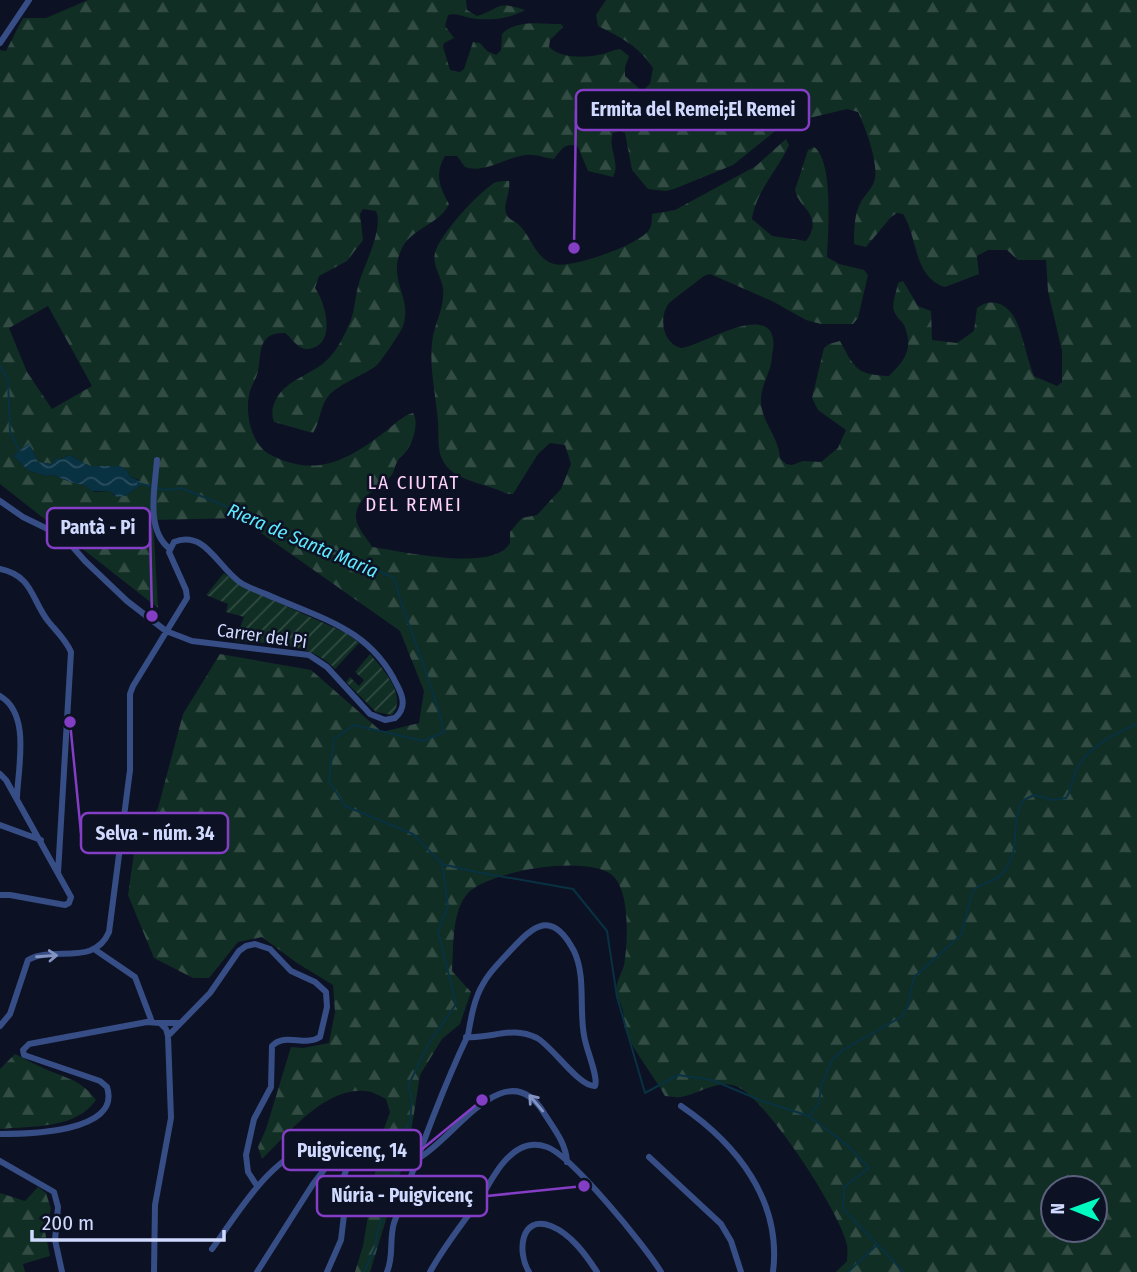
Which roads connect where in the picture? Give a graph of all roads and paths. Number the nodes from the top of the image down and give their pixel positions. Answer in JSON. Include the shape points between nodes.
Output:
{"nodes":[{"id":1,"x":29,"y":0,"type":"edge"},
{"id":2,"x":0,"y":43,"type":"edge"},
{"id":3,"x":157,"y":460,"type":"dead end"},
{"id":4,"x":0,"y":501,"type":"edge"},
{"id":5,"x":170,"y":549,"type":"junction"},
{"id":6,"x":0,"y":569,"type":"edge"},
{"id":7,"x":166,"y":631,"type":"junction"},
{"id":8,"x":0,"y":696,"type":"edge"},
{"id":9,"x":0,"y":774,"type":"edge"},
{"id":10,"x":17,"y":799,"type":"junction"},
{"id":11,"x":0,"y":825,"type":"edge"},
{"id":12,"x":41,"y":840,"type":"junction"},
{"id":13,"x":58,"y":873,"type":"junction"},
{"id":14,"x":0,"y":895,"type":"edge"},
{"id":15,"x":94,"y":949,"type":"junction"},
{"id":16,"x":156,"y":1022,"type":"junction"},
{"id":17,"x":180,"y":1023,"type":"junction"},
{"id":18,"x":0,"y":1026,"type":"edge"},
{"id":19,"x":168,"y":1036,"type":"junction"},
{"id":20,"x":467,"y":1037,"type":"junction"},
{"id":21,"x":681,"y":1106,"type":"dead end"},
{"id":22,"x":0,"y":1134,"type":"edge"},
{"id":23,"x":348,"y":1139,"type":"junction"},
{"id":24,"x":649,"y":1157,"type":"dead end"},
{"id":25,"x":419,"y":1158,"type":"junction"},
{"id":26,"x":0,"y":1161,"type":"edge"},
{"id":27,"x":567,"y":1162,"type":"junction"},
{"id":28,"x":257,"y":1186,"type":"junction"},
{"id":29,"x":212,"y":1249,"type":"dead end"},
{"id":30,"x":62,"y":1272,"type":"edge"},
{"id":31,"x":154,"y":1272,"type":"edge"},
{"id":32,"x":257,"y":1272,"type":"edge"},
{"id":33,"x":327,"y":1272,"type":"edge"},
{"id":34,"x":387,"y":1272,"type":"edge"},
{"id":35,"x":430,"y":1272,"type":"edge"},
{"id":36,"x":529,"y":1272,"type":"edge"},
{"id":37,"x":597,"y":1272,"type":"edge"},
{"id":38,"x":661,"y":1272,"type":"edge"},
{"id":39,"x":741,"y":1272,"type":"edge"},
{"id":40,"x":773,"y":1272,"type":"edge"}],
"edges":[{"from":1,"to":2,"type":"street"},
{"from":3,"to":5,"type":"street","via":[[157,534]]},
{"from":4,"to":7,"type":"street","via":[[64,537],[127,601]]},
{"from":5,"to":7,"type":"street","via":[[187,598]]},
{"from":5,"to":7,"type":"street","name":"Carrer del Pi","via":[[174,542],[194,539],[243,584],[353,632],[393,677],[403,697],[402,709],[393,719],[375,717],[327,667],[309,655],[192,641]]},
{"from":6,"to":13,"type":"street","via":[[26,582],[71,652]]},
{"from":7,"to":15,"type":"street","via":[[130,694],[130,770],[111,924],[104,942]]},
{"from":8,"to":10,"type":"street","via":[[13,708],[18,721]]},
{"from":9,"to":10,"type":"street"},
{"from":10,"to":12,"type":"street"},
{"from":11,"to":12,"type":"street"},
{"from":12,"to":13,"type":"street"},
{"from":13,"to":14,"type":"street","via":[[71,897],[67,905]]},
{"from":15,"to":16,"type":"street","via":[[135,977]]},
{"from":18,"to":15,"type":"street","one_way":true,"via":[[10,1014],[29,960]]},
{"from":16,"to":17,"type":"street"},
{"from":16,"to":19,"type":"street"},
{"from":16,"to":22,"type":"street","via":[[29,1044],[23,1050],[25,1055],[100,1081],[109,1098],[102,1111],[82,1124],[46,1133]]},
{"from":17,"to":19,"type":"street"},
{"from":17,"to":28,"type":"street","via":[[210,993],[239,951],[251,945],[264,945],[291,971],[326,992],[323,1030],[318,1038],[282,1039],[272,1046],[271,1087],[254,1119],[246,1154],[248,1172]]},
{"from":19,"to":31,"type":"street","via":[[172,1118],[153,1218]]},
{"from":20,"to":20,"type":"street","via":[[482,984],[501,961],[538,925],[559,932],[580,968],[583,1031],[595,1086],[586,1084],[553,1050],[525,1033]]},
{"from":20,"to":25,"type":"street"},
{"from":21,"to":40,"type":"street","via":[[722,1138],[750,1174],[769,1217]]},
{"from":23,"to":28,"type":"street","via":[[331,1137],[303,1146]]},
{"from":23,"to":32,"type":"street"},
{"from":23,"to":33,"type":"street","via":[[353,1151],[344,1176],[341,1240]]},
{"from":24,"to":39,"type":"street","via":[[722,1224]]},
{"from":27,"to":25,"type":"street","one_way":true,"via":[[561,1139],[535,1098],[512,1090],[479,1107]]},
{"from":25,"to":34,"type":"street","via":[[392,1230]]},
{"from":26,"to":30,"type":"street","via":[[54,1192],[58,1207],[55,1240]]},
{"from":27,"to":35,"type":"street","via":[[549,1147],[534,1144],[510,1155]]},
{"from":27,"to":38,"type":"street","via":[[631,1229]]},
{"from":28,"to":29,"type":"street"},
{"from":36,"to":37,"type":"street","via":[[522,1256],[524,1234],[536,1224],[567,1236]]}]}
